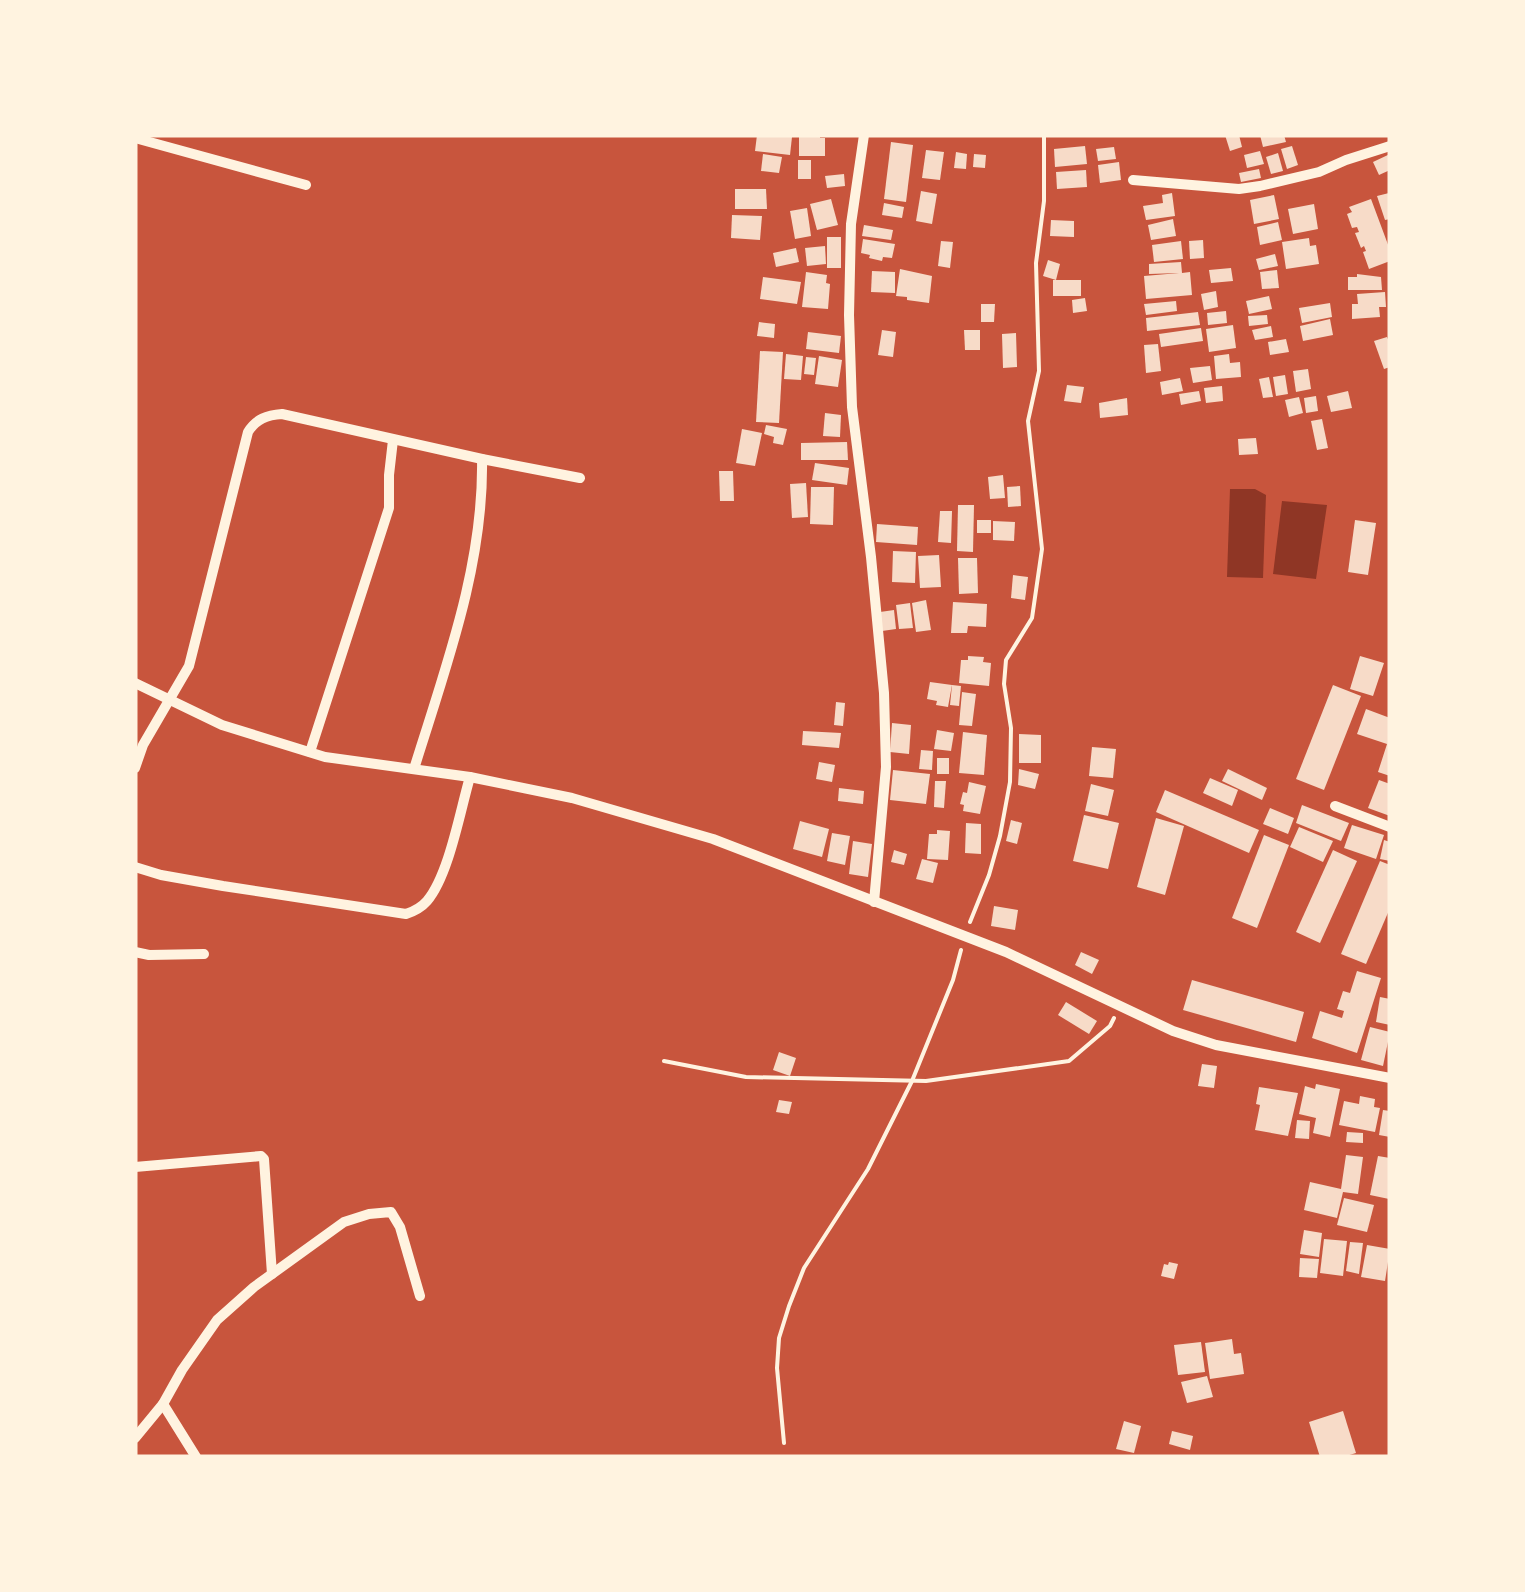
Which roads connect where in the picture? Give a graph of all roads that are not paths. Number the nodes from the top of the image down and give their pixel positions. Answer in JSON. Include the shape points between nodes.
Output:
{"nodes":[{"id":1,"x":864,"y":135,"type":"edge"},
{"id":2,"x":135,"y":138,"type":"edge"},
{"id":3,"x":1390,"y":146,"type":"edge"},
{"id":4,"x":1133,"y":180,"type":"dead end"},
{"id":5,"x":306,"y":184,"type":"dead end"},
{"id":6,"x":393,"y":440,"type":"junction"},
{"id":7,"x":482,"y":459,"type":"junction"},
{"id":8,"x":580,"y":478,"type":"dead end"},
{"id":9,"x":135,"y":683,"type":"edge"},
{"id":10,"x":169,"y":700,"type":"junction"},
{"id":11,"x":310,"y":752,"type":"junction"},
{"id":12,"x":135,"y":768,"type":"edge"},
{"id":13,"x":414,"y":769,"type":"junction"},
{"id":14,"x":470,"y":777,"type":"junction"},
{"id":15,"x":1335,"y":806,"type":"dead end"},
{"id":16,"x":1390,"y":827,"type":"edge"},
{"id":17,"x":135,"y":867,"type":"edge"},
{"id":18,"x":874,"y":902,"type":"junction"},
{"id":19,"x":135,"y":952,"type":"edge"},
{"id":20,"x":204,"y":954,"type":"dead end"},
{"id":21,"x":1390,"y":1078,"type":"edge"},
{"id":22,"x":135,"y":1167,"type":"edge"},
{"id":23,"x":272,"y":1274,"type":"junction"},
{"id":24,"x":420,"y":1296,"type":"dead end"},
{"id":25,"x":163,"y":1404,"type":"junction"},
{"id":26,"x":135,"y":1438,"type":"edge"},
{"id":27,"x":196,"y":1457,"type":"edge"}],
"edges":[{"from":1,"to":18,"type":"street","via":[[851,224],[849,316],[852,407],[884,693],[886,768]]},
{"from":2,"to":5,"type":"street"},
{"from":3,"to":4,"type":"street","via":[[1250,188]]},
{"from":6,"to":7,"type":"street"},
{"from":6,"to":10,"type":"street","via":[[282,414],[252,425],[188,666]]},
{"from":6,"to":11,"type":"street","via":[[389,508]]},
{"from":7,"to":8,"type":"street"},
{"from":7,"to":13,"type":"street","via":[[465,600]]},
{"from":9,"to":10,"type":"street"},
{"from":10,"to":11,"type":"street","via":[[222,725]]},
{"from":10,"to":12,"type":"street"},
{"from":11,"to":13,"type":"street"},
{"from":13,"to":14,"type":"street"},
{"from":14,"to":17,"type":"street","via":[[437,886],[418,910],[406,914]]},
{"from":14,"to":18,"type":"street","via":[[605,806],[713,839]]},
{"from":15,"to":16,"type":"street"},
{"from":18,"to":21,"type":"street","via":[[1006,952],[1173,1031]]},
{"from":19,"to":20,"type":"street"},
{"from":22,"to":23,"type":"street","via":[[261,1156]]},
{"from":23,"to":24,"type":"street","via":[[344,1222],[392,1212]]},
{"from":23,"to":25,"type":"street","via":[[217,1320]]},
{"from":25,"to":26,"type":"street"},
{"from":25,"to":27,"type":"street"}]}
